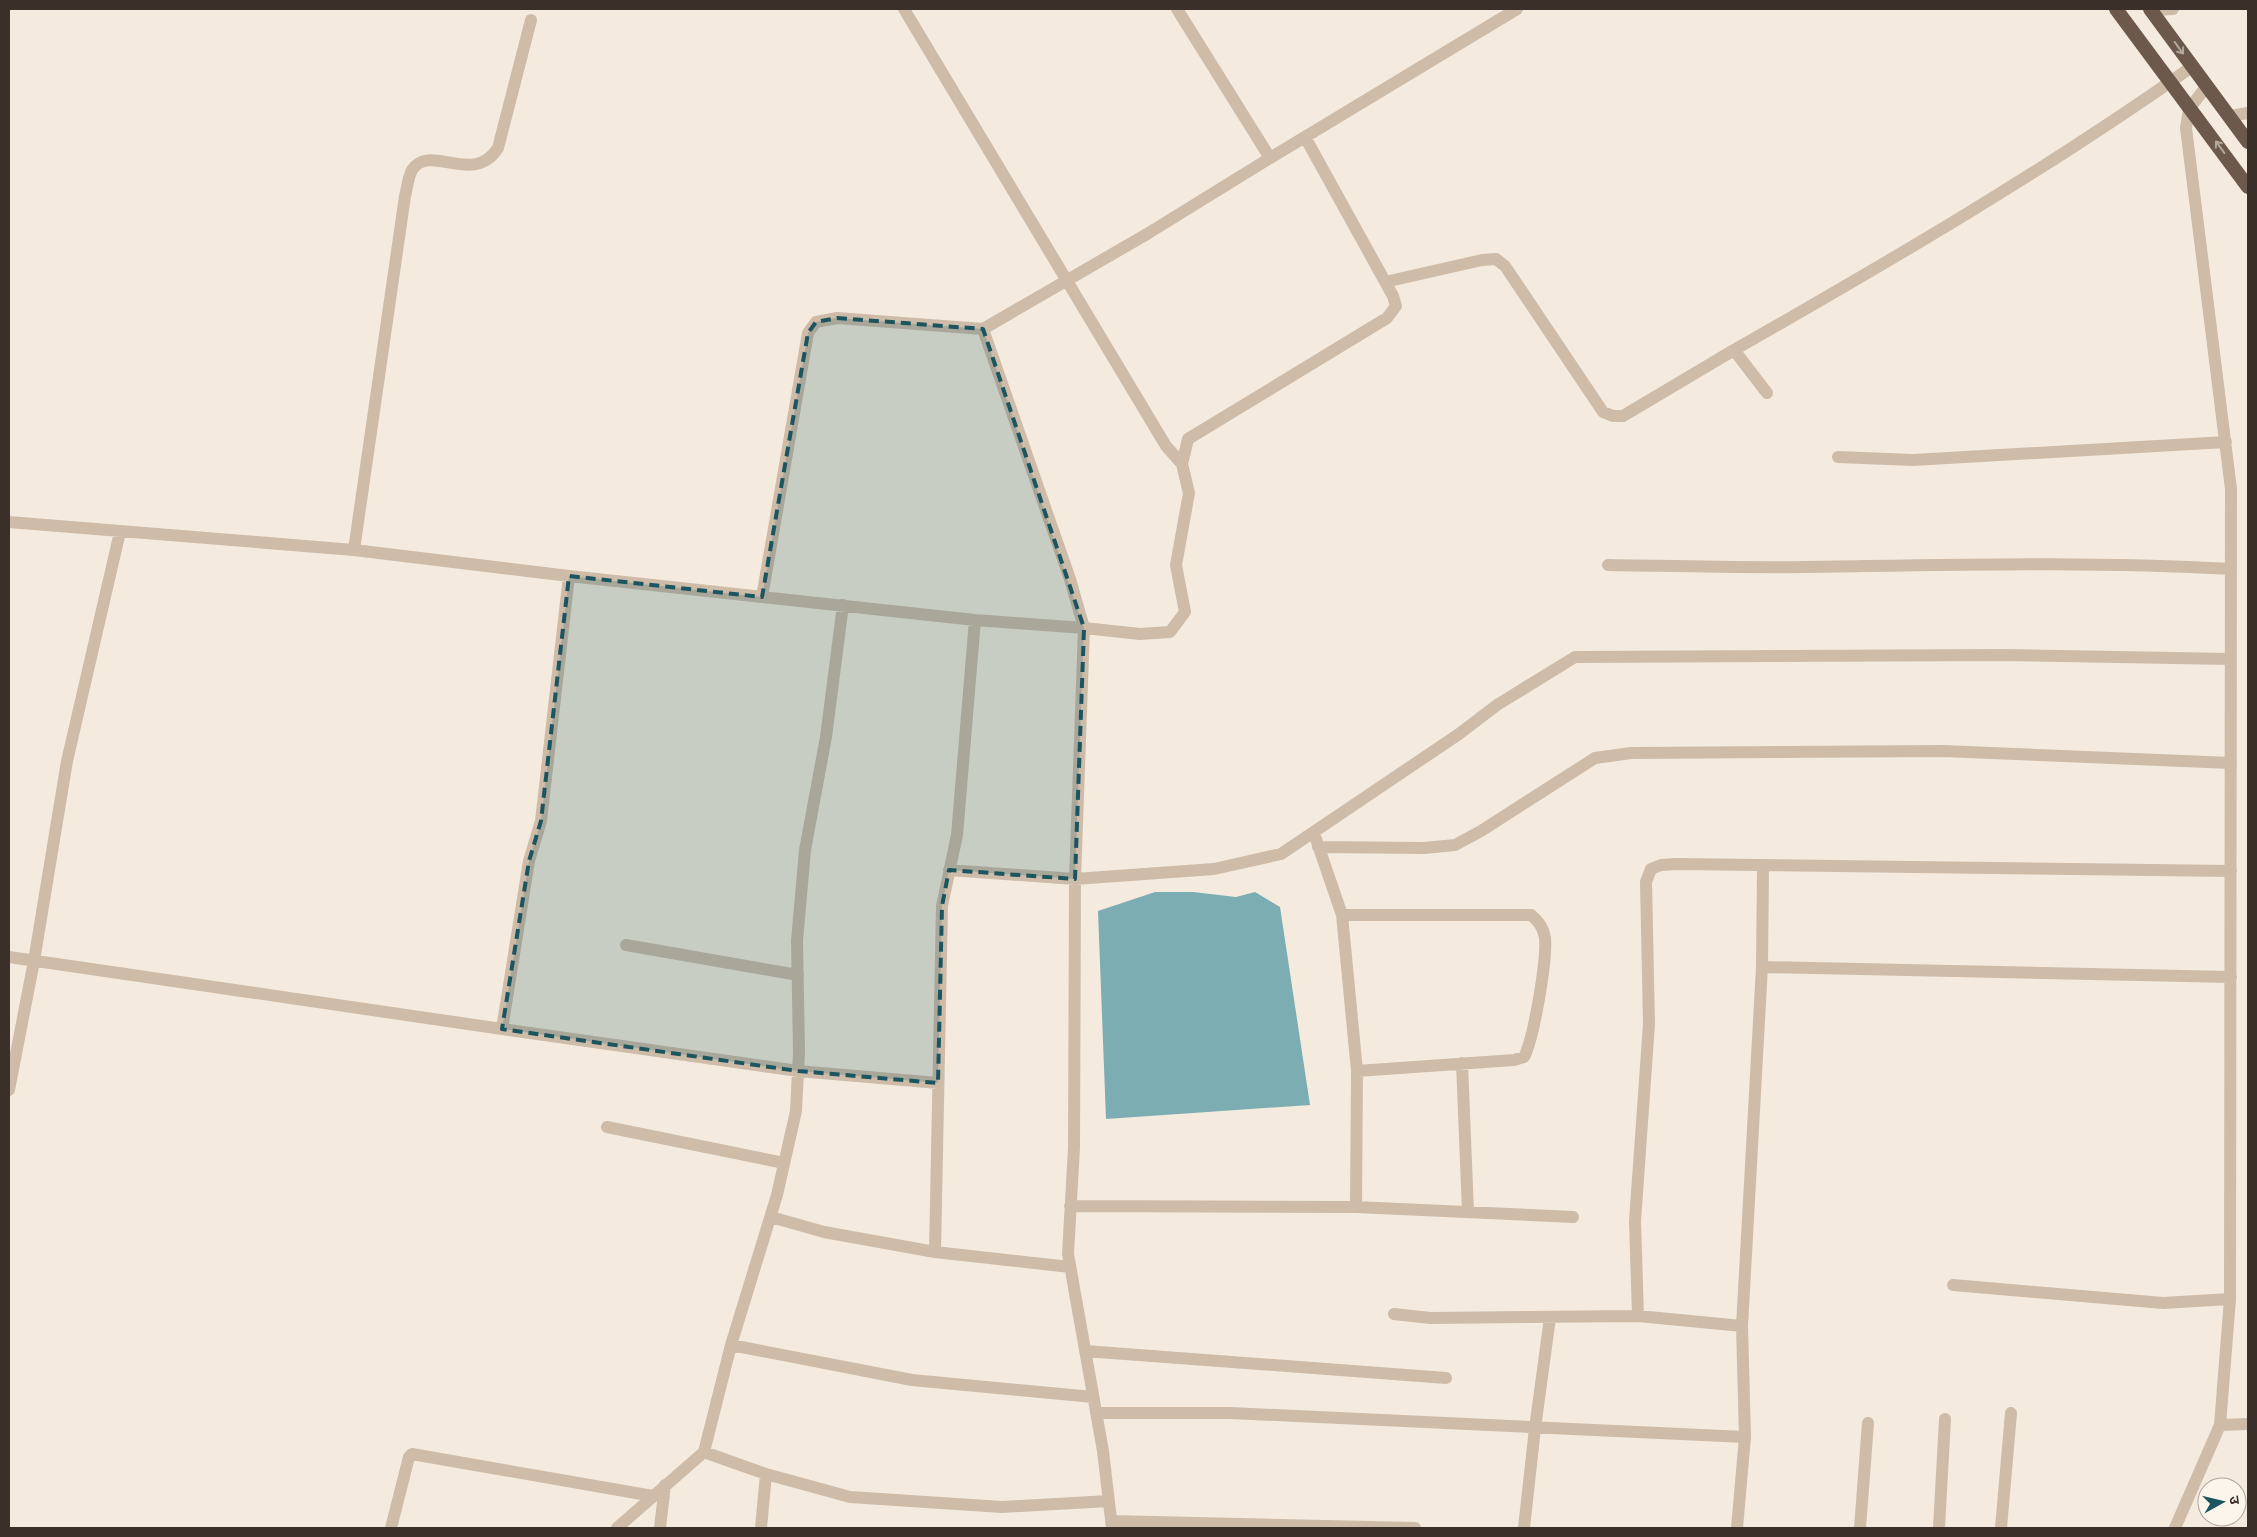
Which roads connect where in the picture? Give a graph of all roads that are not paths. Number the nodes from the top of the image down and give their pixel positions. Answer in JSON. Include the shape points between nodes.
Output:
{"nodes":[{"id":1,"x":904,"y":9,"type":"edge"},
{"id":2,"x":1177,"y":9,"type":"edge"},
{"id":3,"x":1517,"y":9,"type":"edge"},
{"id":4,"x":2116,"y":9,"type":"edge"},
{"id":5,"x":2173,"y":9,"type":"edge"},
{"id":6,"x":2151,"y":10,"type":"edge"},
{"id":7,"x":531,"y":20,"type":"dead end"},
{"id":8,"x":2192,"y":66,"type":"junction"},
{"id":9,"x":2170,"y":82,"type":"junction"},
{"id":10,"x":2206,"y":87,"type":"junction"},
{"id":11,"x":2189,"y":109,"type":"junction"},
{"id":12,"x":2248,"y":114,"type":"edge"},
{"id":13,"x":2230,"y":116,"type":"junction"},
{"id":14,"x":1305,"y":137,"type":"junction"},
{"id":15,"x":2248,"y":142,"type":"edge"},
{"id":16,"x":1270,"y":158,"type":"junction"},
{"id":17,"x":2248,"y":187,"type":"edge"},
{"id":18,"x":1067,"y":280,"type":"junction"},
{"id":19,"x":1385,"y":282,"type":"junction"},
{"id":20,"x":983,"y":329,"type":"junction"},
{"id":21,"x":1734,"y":350,"type":"junction"},
{"id":22,"x":1767,"y":394,"type":"dead end"},
{"id":23,"x":2226,"y":442,"type":"junction"},
{"id":24,"x":1838,"y":457,"type":"dead end"},
{"id":25,"x":1182,"y":464,"type":"junction"},
{"id":26,"x":9,"y":522,"type":"edge"},
{"id":27,"x":120,"y":532,"type":"junction"},
{"id":28,"x":354,"y":550,"type":"junction"},
{"id":29,"x":1608,"y":565,"type":"dead end"},
{"id":30,"x":2231,"y":569,"type":"junction"},
{"id":31,"x":568,"y":576,"type":"junction"},
{"id":32,"x":762,"y":597,"type":"junction"},
{"id":33,"x":842,"y":606,"type":"junction"},
{"id":34,"x":974,"y":620,"type":"junction"},
{"id":35,"x":1084,"y":628,"type":"junction"},
{"id":36,"x":2231,"y":659,"type":"junction"},
{"id":37,"x":2231,"y":763,"type":"junction"},
{"id":38,"x":1313,"y":832,"type":"junction"},
{"id":39,"x":1318,"y":847,"type":"junction"},
{"id":40,"x":1763,"y":866,"type":"junction"},
{"id":41,"x":949,"y":870,"type":"junction"},
{"id":42,"x":2231,"y":871,"type":"junction"},
{"id":43,"x":1075,"y":879,"type":"junction"},
{"id":44,"x":1342,"y":915,"type":"junction"},
{"id":45,"x":626,"y":945,"type":"dead end"},
{"id":46,"x":9,"y":957,"type":"edge"},
{"id":47,"x":34,"y":961,"type":"junction"},
{"id":48,"x":1762,"y":967,"type":"junction"},
{"id":49,"x":798,"y":975,"type":"junction"},
{"id":50,"x":2231,"y":977,"type":"junction"},
{"id":51,"x":502,"y":1029,"type":"junction"},
{"id":52,"x":1462,"y":1063,"type":"junction"},
{"id":53,"x":798,"y":1071,"type":"junction"},
{"id":54,"x":1357,"y":1071,"type":"junction"},
{"id":55,"x":938,"y":1083,"type":"junction"},
{"id":56,"x":9,"y":1090,"type":"edge"},
{"id":57,"x":606,"y":1128,"type":"dead end"},
{"id":58,"x":784,"y":1162,"type":"junction"},
{"id":59,"x":1070,"y":1206,"type":"junction"},
{"id":60,"x":1356,"y":1207,"type":"junction"},
{"id":61,"x":1468,"y":1212,"type":"junction"},
{"id":62,"x":770,"y":1217,"type":"junction"},
{"id":63,"x":1574,"y":1218,"type":"dead end"},
{"id":64,"x":935,"y":1252,"type":"junction"},
{"id":65,"x":1070,"y":1267,"type":"junction"},
{"id":66,"x":1954,"y":1285,"type":"dead end"},
{"id":67,"x":2230,"y":1299,"type":"junction"},
{"id":68,"x":1394,"y":1314,"type":"dead end"},
{"id":69,"x":1638,"y":1316,"type":"junction"},
{"id":70,"x":1550,"y":1318,"type":"junction"},
{"id":71,"x":1742,"y":1326,"type":"junction"},
{"id":72,"x":731,"y":1345,"type":"junction"},
{"id":73,"x":1085,"y":1351,"type":"junction"},
{"id":74,"x":1446,"y":1378,"type":"dead end"},
{"id":75,"x":1093,"y":1397,"type":"junction"},
{"id":76,"x":2011,"y":1413,"type":"dead end"},
{"id":77,"x":1096,"y":1414,"type":"junction"},
{"id":78,"x":1945,"y":1419,"type":"dead end"},
{"id":79,"x":1868,"y":1423,"type":"dead end"},
{"id":80,"x":2248,"y":1424,"type":"edge"},
{"id":81,"x":2220,"y":1425,"type":"junction"},
{"id":82,"x":1534,"y":1428,"type":"junction"},
{"id":83,"x":1745,"y":1436,"type":"junction"},
{"id":84,"x":704,"y":1452,"type":"junction"},
{"id":85,"x":766,"y":1474,"type":"junction"},
{"id":86,"x":665,"y":1485,"type":"junction"},
{"id":87,"x":653,"y":1496,"type":"junction"},
{"id":88,"x":1109,"y":1501,"type":"junction"},
{"id":89,"x":1112,"y":1525,"type":"edge"},
{"id":90,"x":391,"y":1528,"type":"edge"},
{"id":91,"x":617,"y":1528,"type":"edge"},
{"id":92,"x":660,"y":1528,"type":"edge"},
{"id":93,"x":760,"y":1528,"type":"edge"},
{"id":94,"x":1415,"y":1528,"type":"edge"},
{"id":95,"x":1524,"y":1528,"type":"edge"},
{"id":96,"x":1737,"y":1528,"type":"edge"},
{"id":97,"x":1860,"y":1528,"type":"edge"},
{"id":98,"x":1939,"y":1528,"type":"edge"},
{"id":99,"x":2001,"y":1528,"type":"edge"},
{"id":100,"x":2175,"y":1528,"type":"edge"}],
"edges":[{"from":1,"to":18,"type":"street"},
{"from":2,"to":16,"type":"street"},
{"from":3,"to":14,"type":"street"},
{"from":4,"to":9,"type":"highway"},
{"from":5,"to":6,"type":"street"},
{"from":6,"to":8,"type":"highway","one_way":true},
{"from":7,"to":28,"type":"street","via":[[498,148],[492,158],[470,166],[427,160],[412,171],[404,206]]},
{"from":8,"to":9,"type":"street"},
{"from":8,"to":10,"type":"highway"},
{"from":9,"to":11,"type":"highway"},
{"from":9,"to":21,"type":"street","via":[[1894,258]]},
{"from":10,"to":11,"type":"street"},
{"from":10,"to":13,"type":"highway"},
{"from":17,"to":11,"type":"highway","one_way":true},
{"from":11,"to":23,"type":"street","via":[[2187,144]]},
{"from":12,"to":13,"type":"street"},
{"from":13,"to":15,"type":"highway"},
{"from":14,"to":16,"type":"street"},
{"from":14,"to":19,"type":"street"},
{"from":16,"to":18,"type":"street"},
{"from":18,"to":20,"type":"street"},
{"from":18,"to":25,"type":"street","via":[[1166,446]]},
{"from":19,"to":21,"type":"street","via":[[1496,259],[1505,266],[1602,412],[1613,416],[1623,416]]},
{"from":19,"to":25,"type":"street","via":[[1396,306],[1387,318],[1188,439]]},
{"from":20,"to":32,"type":"street","via":[[837,318],[816,322],[808,333]]},
{"from":20,"to":35,"type":"street","via":[[1070,578]]},
{"from":21,"to":22,"type":"street"},
{"from":23,"to":24,"type":"street","via":[[1913,460]]},
{"from":23,"to":30,"type":"street","via":[[2231,489]]},
{"from":25,"to":35,"type":"street","via":[[1189,493],[1176,565],[1185,612],[1170,632],[1140,634]]},
{"from":26,"to":27,"type":"street"},
{"from":27,"to":28,"type":"street"},
{"from":27,"to":47,"type":"street","via":[[67,761]]},
{"from":28,"to":31,"type":"street"},
{"from":29,"to":30,"type":"street","via":[[2140,564]]},
{"from":30,"to":36,"type":"street"},
{"from":31,"to":32,"type":"street"},
{"from":31,"to":51,"type":"street","via":[[541,821],[529,861]]},
{"from":32,"to":33,"type":"street"},
{"from":33,"to":34,"type":"street"},
{"from":33,"to":49,"type":"street","via":[[826,737],[805,850],[797,940]]},
{"from":34,"to":35,"type":"street"},
{"from":34,"to":41,"type":"street","via":[[956,835]]},
{"from":35,"to":43,"type":"street"},
{"from":36,"to":37,"type":"street"},
{"from":36,"to":38,"type":"street","via":[[2004,655],[1575,657],[1497,705]]},
{"from":37,"to":39,"type":"street","via":[[1943,751],[1631,753],[1595,758],[1455,845],[1424,848]]},
{"from":37,"to":42,"type":"street"},
{"from":38,"to":39,"type":"street"},
{"from":38,"to":43,"type":"street","via":[[1281,854],[1214,869]]},
{"from":39,"to":44,"type":"street"},
{"from":40,"to":42,"type":"street","via":[[2030,866]]},
{"from":40,"to":48,"type":"street"},
{"from":40,"to":69,"type":"street","via":[[1660,864],[1651,869],[1646,882],[1649,1024],[1635,1221]]},
{"from":41,"to":43,"type":"street"},
{"from":41,"to":55,"type":"street","via":[[942,906]]},
{"from":42,"to":50,"type":"street"},
{"from":43,"to":59,"type":"street","via":[[1074,1148]]},
{"from":44,"to":52,"type":"street","via":[[1531,915],[1541,924],[1545,939],[1540,990],[1529,1048],[1524,1057]]},
{"from":44,"to":54,"type":"street"},
{"from":45,"to":49,"type":"street"},
{"from":46,"to":47,"type":"street"},
{"from":47,"to":51,"type":"street"},
{"from":47,"to":56,"type":"street"},
{"from":48,"to":50,"type":"street"},
{"from":48,"to":71,"type":"street"},
{"from":49,"to":53,"type":"street"},
{"from":50,"to":67,"type":"street"},
{"from":51,"to":53,"type":"street"},
{"from":52,"to":54,"type":"street"},
{"from":52,"to":61,"type":"street"},
{"from":53,"to":55,"type":"street"},
{"from":53,"to":58,"type":"street","via":[[796,1111]]},
{"from":54,"to":60,"type":"street"},
{"from":55,"to":64,"type":"street"},
{"from":57,"to":58,"type":"street"},
{"from":58,"to":62,"type":"street"},
{"from":59,"to":60,"type":"street"},
{"from":59,"to":65,"type":"street"},
{"from":60,"to":61,"type":"street"},
{"from":61,"to":63,"type":"street"},
{"from":62,"to":64,"type":"street","via":[[824,1232]]},
{"from":62,"to":72,"type":"street"},
{"from":64,"to":65,"type":"street"},
{"from":65,"to":73,"type":"street"},
{"from":66,"to":67,"type":"street","via":[[2163,1302]]},
{"from":67,"to":81,"type":"street"},
{"from":68,"to":70,"type":"street","via":[[1430,1318]]},
{"from":69,"to":70,"type":"street"},
{"from":69,"to":71,"type":"street"},
{"from":70,"to":82,"type":"street"},
{"from":71,"to":83,"type":"street"},
{"from":72,"to":75,"type":"street","via":[[912,1380]]},
{"from":72,"to":84,"type":"street"},
{"from":73,"to":74,"type":"street"},
{"from":73,"to":75,"type":"street"},
{"from":75,"to":77,"type":"street"},
{"from":76,"to":99,"type":"street"},
{"from":77,"to":82,"type":"street","via":[[1230,1414]]},
{"from":77,"to":88,"type":"street"},
{"from":78,"to":98,"type":"street"},
{"from":79,"to":97,"type":"street"},
{"from":80,"to":81,"type":"street"},
{"from":81,"to":100,"type":"street"},
{"from":82,"to":83,"type":"street"},
{"from":82,"to":95,"type":"street"},
{"from":83,"to":96,"type":"street"},
{"from":84,"to":85,"type":"street"},
{"from":84,"to":86,"type":"street"},
{"from":85,"to":88,"type":"street","via":[[850,1497],[1002,1507]]},
{"from":85,"to":93,"type":"street"},
{"from":86,"to":87,"type":"street"},
{"from":86,"to":92,"type":"street"},
{"from":87,"to":90,"type":"street","via":[[412,1454]]},
{"from":87,"to":91,"type":"street"},
{"from":88,"to":89,"type":"street"},
{"from":89,"to":94,"type":"street"}]}
